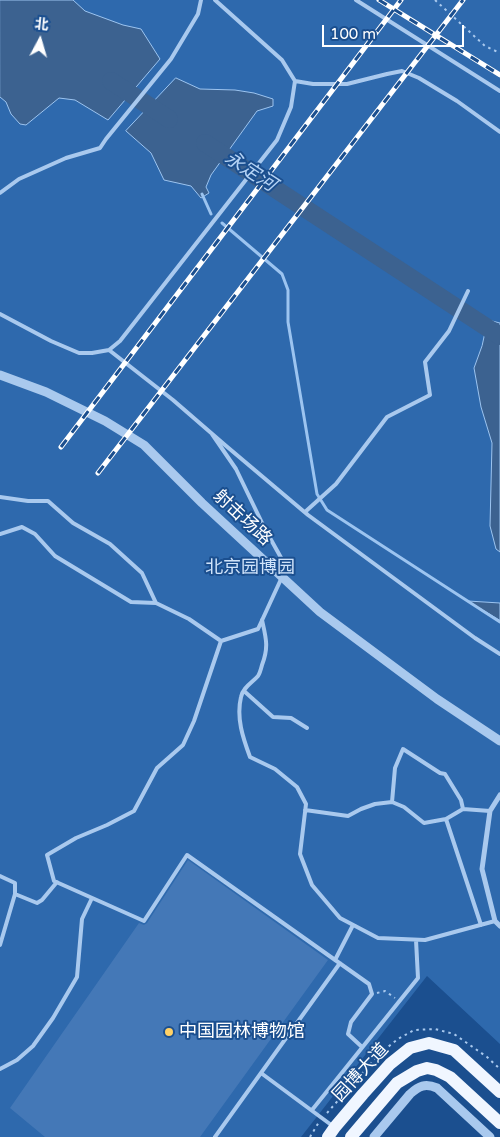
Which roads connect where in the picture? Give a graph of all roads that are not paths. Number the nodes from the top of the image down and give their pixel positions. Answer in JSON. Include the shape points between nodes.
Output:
{"nodes":[{"id":1,"x":201,"y":0,"type":"edge"},
{"id":2,"x":214,"y":0,"type":"edge"},
{"id":3,"x":356,"y":0,"type":"edge"},
{"id":4,"x":295,"y":81,"type":"junction"},
{"id":5,"x":500,"y":91,"type":"edge"},
{"id":6,"x":500,"y":132,"type":"edge"},
{"id":7,"x":0,"y":193,"type":"edge"},
{"id":8,"x":468,"y":291,"type":"dead end"},
{"id":9,"x":0,"y":314,"type":"edge"},
{"id":10,"x":109,"y":350,"type":"junction"},
{"id":11,"x":0,"y":375,"type":"edge"},
{"id":12,"x":212,"y":434,"type":"junction"},
{"id":13,"x":0,"y":497,"type":"edge"},
{"id":14,"x":305,"y":512,"type":"junction"},
{"id":15,"x":0,"y":534,"type":"edge"},
{"id":16,"x":282,"y":577,"type":"junction"},
{"id":17,"x":156,"y":603,"type":"junction"},
{"id":18,"x":262,"y":620,"type":"junction"},
{"id":19,"x":221,"y":640,"type":"junction"},
{"id":20,"x":500,"y":654,"type":"edge"},
{"id":21,"x":244,"y":691,"type":"junction"},
{"id":22,"x":307,"y":728,"type":"dead end"},
{"id":23,"x":500,"y":741,"type":"edge"},
{"id":24,"x":500,"y":795,"type":"edge"},
{"id":25,"x":392,"y":802,"type":"junction"},
{"id":26,"x":463,"y":809,"type":"junction"},
{"id":27,"x":305,"y":810,"type":"junction"},
{"id":28,"x":490,"y":811,"type":"junction"},
{"id":29,"x":446,"y":819,"type":"junction"},
{"id":30,"x":0,"y":876,"type":"edge"},
{"id":31,"x":57,"y":882,"type":"junction"},
{"id":32,"x":15,"y":894,"type":"junction"},
{"id":33,"x":92,"y":898,"type":"junction"},
{"id":34,"x":495,"y":921,"type":"junction"},
{"id":35,"x":353,"y":925,"type":"junction"},
{"id":36,"x":481,"y":925,"type":"junction"},
{"id":37,"x":500,"y":926,"type":"edge"},
{"id":38,"x":416,"y":940,"type":"junction"},
{"id":39,"x":0,"y":945,"type":"edge"},
{"id":40,"x":335,"y":960,"type":"junction"},
{"id":41,"x":340,"y":963,"type":"junction"},
{"id":42,"x":362,"y":1047,"type":"junction"},
{"id":43,"x":0,"y":1069,"type":"edge"},
{"id":44,"x":261,"y":1073,"type":"junction"},
{"id":45,"x":490,"y":1082,"type":"junction"},
{"id":46,"x":500,"y":1092,"type":"edge"},
{"id":47,"x":472,"y":1097,"type":"junction"},
{"id":48,"x":312,"y":1110,"type":"junction"},
{"id":49,"x":500,"y":1123,"type":"edge"},
{"id":50,"x":332,"y":1132,"type":"edge"},
{"id":51,"x":215,"y":1137,"type":"edge"},
{"id":52,"x":351,"y":1137,"type":"edge"},
{"id":53,"x":374,"y":1137,"type":"edge"},
{"id":54,"x":490,"y":1137,"type":"edge"}],
"edges":[{"from":1,"to":7,"type":"lane","via":[[198,14],[171,59],[100,148],[66,158],[19,179]]},
{"from":2,"to":4,"type":"lane","via":[[282,60]]},
{"from":3,"to":5,"type":"lane"},
{"from":4,"to":6,"type":"lane","via":[[347,84],[402,71],[457,101]]},
{"from":4,"to":10,"type":"lane","via":[[291,107],[277,140],[120,341]]},
{"from":8,"to":14,"type":"lane","via":[[449,331],[425,362],[430,395],[387,416],[336,484]]},
{"from":9,"to":10,"type":"lane","via":[[80,353]]},
{"from":10,"to":12,"type":"lane"},
{"from":11,"to":16,"type":"street","name":"射击场路","via":[[46,392],[105,421],[144,445]]},
{"from":12,"to":14,"type":"lane"},
{"from":12,"to":16,"type":"lane","via":[[236,469],[284,563]]},
{"from":13,"to":17,"type":"lane","via":[[48,501],[73,522],[110,544],[142,573]]},
{"from":14,"to":20,"type":"lane"},
{"from":15,"to":17,"type":"lane","via":[[22,527],[35,534],[55,556],[131,602]]},
{"from":16,"to":18,"type":"lane"},
{"from":16,"to":23,"type":"street","name":"射击场路","via":[[328,618]]},
{"from":17,"to":19,"type":"lane"},
{"from":18,"to":19,"type":"lane","via":[[258,630]]},
{"from":18,"to":21,"type":"lane","via":[[268,644],[265,659],[259,675]]},
{"from":19,"to":31,"type":"lane","via":[[183,745],[156,768],[134,811],[47,855]]},
{"from":21,"to":22,"type":"lane","via":[[273,717],[291,718]]},
{"from":21,"to":27,"type":"lane","via":[[240,722],[250,757],[275,769],[297,787],[306,804]]},
{"from":24,"to":28,"type":"street"},
{"from":25,"to":26,"type":"lane","via":[[395,768],[403,749],[446,774]]},
{"from":25,"to":27,"type":"lane","via":[[375,804],[348,816]]},
{"from":25,"to":29,"type":"lane","via":[[424,823]]},
{"from":26,"to":28,"type":"lane"},
{"from":26,"to":29,"type":"lane"},
{"from":27,"to":35,"type":"lane","via":[[300,854],[312,885],[340,918]]},
{"from":28,"to":34,"type":"street","via":[[482,869]]},
{"from":29,"to":36,"type":"lane"},
{"from":30,"to":32,"type":"lane","via":[[15,883]]},
{"from":31,"to":32,"type":"lane","via":[[37,903]]},
{"from":31,"to":33,"type":"lane"},
{"from":32,"to":39,"type":"lane"},
{"from":33,"to":40,"type":"lane","via":[[144,922],[187,855]]},
{"from":33,"to":43,"type":"lane","via":[[82,919],[77,977],[33,1046]]},
{"from":34,"to":36,"type":"lane"},
{"from":34,"to":37,"type":"street"},
{"from":35,"to":38,"type":"lane","via":[[378,938]]},
{"from":35,"to":40,"type":"lane"},
{"from":36,"to":38,"type":"lane"},
{"from":38,"to":42,"type":"lane","via":[[418,978]]},
{"from":40,"to":41,"type":"lane"},
{"from":41,"to":42,"type":"lane","via":[[369,984],[372,994],[351,1022],[348,1034]]},
{"from":41,"to":44,"type":"lane"},
{"from":42,"to":48,"type":"lane"},
{"from":44,"to":48,"type":"lane"},
{"from":44,"to":51,"type":"lane"},
{"from":45,"to":46,"type":"main road","name":"园博大道"},
{"from":45,"to":47,"type":"main road","via":[[478,1080],[473,1086]]},
{"from":45,"to":50,"type":"main road","name":"园博大道","via":[[454,1050],[429,1043],[410,1048],[390,1064]]},
{"from":47,"to":49,"type":"main road","name":"园博大道"},
{"from":47,"to":52,"type":"main road","name":"园博大道","via":[[450,1077],[436,1070],[417,1071],[396,1083]]},
{"from":48,"to":50,"type":"lane"},
{"from":53,"to":54,"type":"street","via":[[410,1094],[425,1085],[437,1088]]}]}
